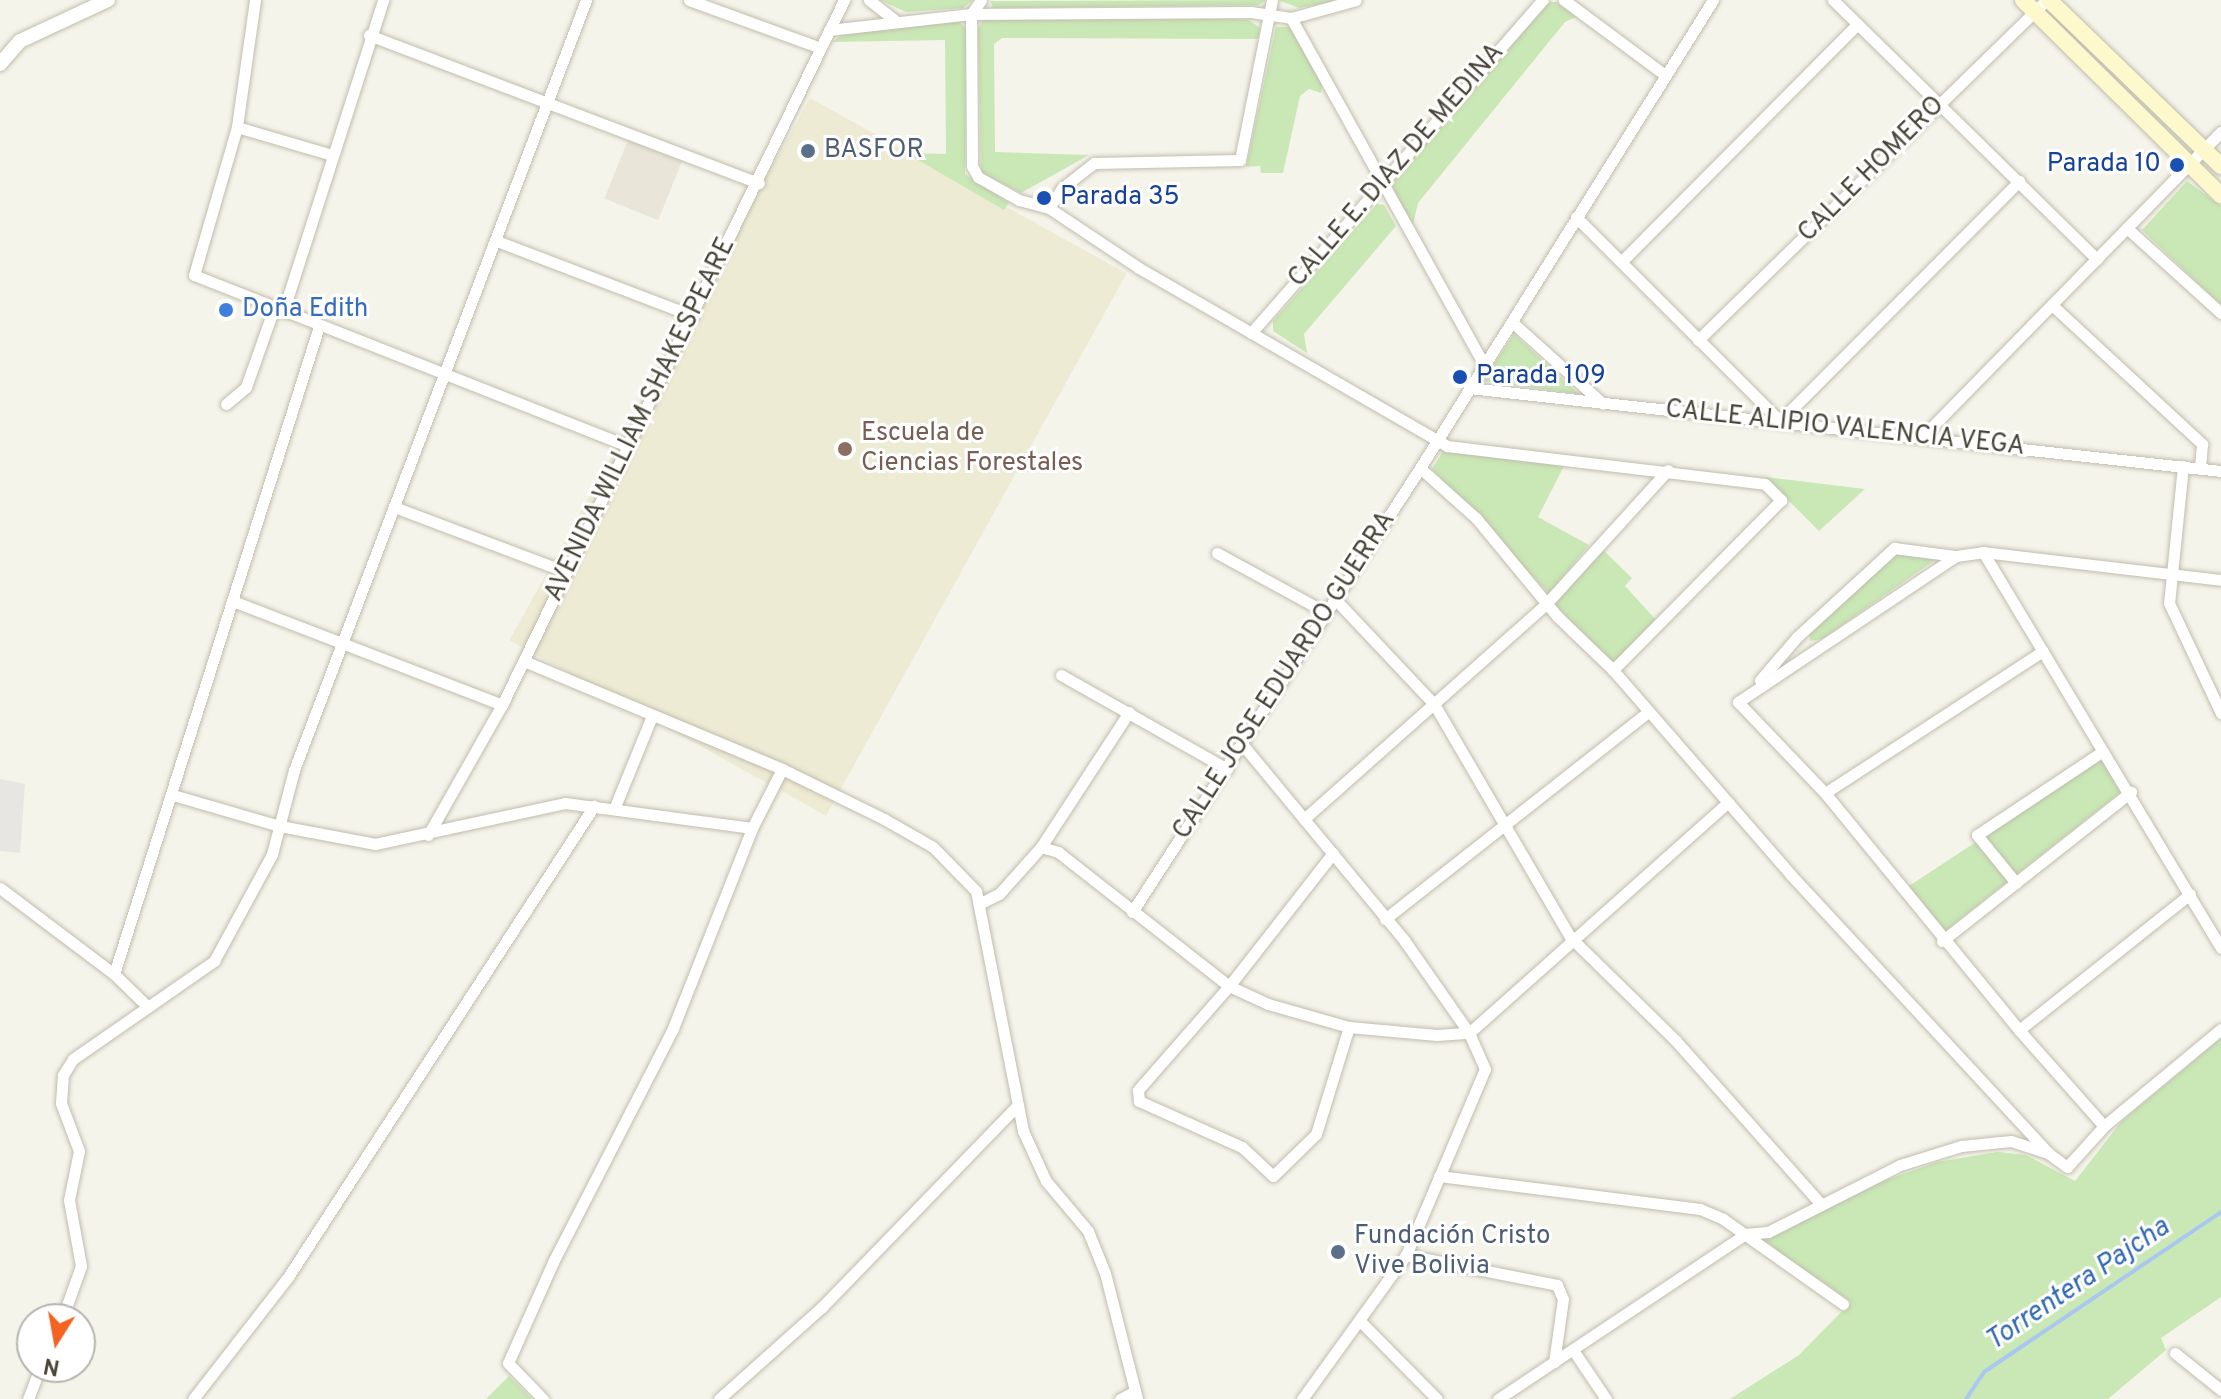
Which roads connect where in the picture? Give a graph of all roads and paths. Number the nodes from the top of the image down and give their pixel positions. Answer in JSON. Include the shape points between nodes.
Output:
{"nodes":[{"id":1,"x":108,"y":0,"type":"edge"},
{"id":2,"x":255,"y":0,"type":"edge"},
{"id":3,"x":383,"y":0,"type":"edge"},
{"id":4,"x":586,"y":0,"type":"edge"},
{"id":5,"x":689,"y":0,"type":"edge"},
{"id":6,"x":844,"y":0,"type":"edge"},
{"id":7,"x":869,"y":0,"type":"edge"},
{"id":8,"x":981,"y":0,"type":"edge"},
{"id":9,"x":1272,"y":0,"type":"edge"},
{"id":10,"x":1356,"y":0,"type":"edge"},
{"id":11,"x":1543,"y":0,"type":"edge"},
{"id":12,"x":1564,"y":0,"type":"edge"},
{"id":13,"x":1713,"y":0,"type":"edge"},
{"id":14,"x":1833,"y":0,"type":"edge"},
{"id":15,"x":2023,"y":0,"type":"edge"},
{"id":16,"x":2044,"y":4,"type":"edge"},
{"id":17,"x":971,"y":14,"type":"junction"},
{"id":18,"x":1269,"y":15,"type":"junction"},
{"id":19,"x":1291,"y":18,"type":"junction"},
{"id":20,"x":893,"y":19,"type":"junction"},
{"id":21,"x":1857,"y":24,"type":"junction"},
{"id":22,"x":829,"y":30,"type":"junction"},
{"id":23,"x":369,"y":35,"type":"junction"},
{"id":24,"x":818,"y":47,"type":"junction"},
{"id":25,"x":0,"y":64,"type":"edge"},
{"id":26,"x":1665,"y":75,"type":"junction"},
{"id":27,"x":547,"y":103,"type":"junction"},
{"id":28,"x":1937,"y":105,"type":"junction"},
{"id":29,"x":237,"y":127,"type":"junction"},
{"id":30,"x":2221,"y":132,"type":"edge"},
{"id":31,"x":2203,"y":150,"type":"junction"},
{"id":32,"x":332,"y":155,"type":"junction"},
{"id":33,"x":2221,"y":166,"type":"edge"},
{"id":34,"x":2191,"y":168,"type":"junction"},
{"id":35,"x":1382,"y":180,"type":"junction"},
{"id":36,"x":2019,"y":181,"type":"junction"},
{"id":37,"x":759,"y":183,"type":"junction"},
{"id":38,"x":2221,"y":195,"type":"edge"},
{"id":39,"x":1049,"y":208,"type":"junction"},
{"id":40,"x":1576,"y":217,"type":"junction"},
{"id":41,"x":2129,"y":230,"type":"junction"},
{"id":42,"x":497,"y":241,"type":"junction"},
{"id":43,"x":2097,"y":259,"type":"junction"},
{"id":44,"x":1622,"y":261,"type":"junction"},
{"id":45,"x":2052,"y":305,"type":"junction"},
{"id":46,"x":279,"y":310,"type":"junction"},
{"id":47,"x":2221,"y":313,"type":"edge"},
{"id":48,"x":693,"y":316,"type":"junction"},
{"id":49,"x":1512,"y":322,"type":"junction"},
{"id":50,"x":319,"y":326,"type":"junction"},
{"id":51,"x":1251,"y":333,"type":"junction"},
{"id":52,"x":1698,"y":340,"type":"junction"},
{"id":53,"x":1484,"y":365,"type":"junction"},
{"id":54,"x":447,"y":375,"type":"junction"},
{"id":55,"x":1469,"y":388,"type":"junction"},
{"id":56,"x":226,"y":404,"type":"dead end"},
{"id":57,"x":1603,"y":404,"type":"junction"},
{"id":58,"x":1780,"y":421,"type":"junction"},
{"id":59,"x":1923,"y":436,"type":"junction"},
{"id":60,"x":1437,"y":440,"type":"junction"},
{"id":61,"x":626,"y":445,"type":"junction"},
{"id":62,"x":2183,"y":466,"type":"junction"},
{"id":63,"x":1420,"y":468,"type":"junction"},
{"id":64,"x":2200,"y":468,"type":"junction"},
{"id":65,"x":1668,"y":470,"type":"junction"},
{"id":66,"x":2221,"y":471,"type":"edge"},
{"id":67,"x":397,"y":508,"type":"junction"},
{"id":68,"x":1983,"y":552,"type":"junction"},
{"id":69,"x":1217,"y":553,"type":"dead end"},
{"id":70,"x":1956,"y":556,"type":"junction"},
{"id":71,"x":566,"y":572,"type":"junction"},
{"id":72,"x":2168,"y":575,"type":"junction"},
{"id":73,"x":2221,"y":580,"type":"edge"},
{"id":74,"x":1334,"y":598,"type":"junction"},
{"id":75,"x":233,"y":601,"type":"junction"},
{"id":76,"x":1546,"y":604,"type":"junction"},
{"id":77,"x":1325,"y":612,"type":"junction"},
{"id":78,"x":343,"y":645,"type":"junction"},
{"id":79,"x":2043,"y":651,"type":"junction"},
{"id":80,"x":524,"y":661,"type":"junction"},
{"id":81,"x":1613,"y":670,"type":"junction"},
{"id":82,"x":1061,"y":675,"type":"dead end"},
{"id":83,"x":1749,"y":692,"type":"junction"},
{"id":84,"x":1434,"y":704,"type":"junction"},
{"id":85,"x":502,"y":705,"type":"junction"},
{"id":86,"x":1129,"y":712,"type":"junction"},
{"id":87,"x":1647,"y":713,"type":"junction"},
{"id":88,"x":2221,"y":713,"type":"edge"},
{"id":89,"x":652,"y":716,"type":"junction"},
{"id":90,"x":1242,"y":744,"type":"junction"},
{"id":91,"x":2103,"y":751,"type":"junction"},
{"id":92,"x":782,"y":769,"type":"junction"},
{"id":93,"x":1227,"y":769,"type":"junction"},
{"id":94,"x":2131,"y":792,"type":"junction"},
{"id":95,"x":1825,"y":793,"type":"junction"},
{"id":96,"x":173,"y":795,"type":"junction"},
{"id":97,"x":1728,"y":802,"type":"junction"},
{"id":98,"x":594,"y":806,"type":"junction"},
{"id":99,"x":614,"y":809,"type":"junction"},
{"id":100,"x":1304,"y":819,"type":"junction"},
{"id":101,"x":1506,"y":822,"type":"junction"},
{"id":102,"x":280,"y":826,"type":"junction"},
{"id":103,"x":752,"y":828,"type":"junction"},
{"id":104,"x":428,"y":835,"type":"junction"},
{"id":105,"x":1041,"y":847,"type":"junction"},
{"id":106,"x":1333,"y":853,"type":"junction"},
{"id":107,"x":2016,"y":883,"type":"junction"},
{"id":108,"x":0,"y":888,"type":"edge"},
{"id":109,"x":2190,"y":894,"type":"junction"},
{"id":110,"x":979,"y":904,"type":"junction"},
{"id":111,"x":1132,"y":912,"type":"junction"},
{"id":112,"x":1385,"y":919,"type":"junction"},
{"id":113,"x":1571,"y":938,"type":"junction"},
{"id":114,"x":1942,"y":941,"type":"junction"},
{"id":115,"x":2221,"y":948,"type":"edge"},
{"id":116,"x":114,"y":974,"type":"junction"},
{"id":117,"x":1229,"y":986,"type":"junction"},
{"id":118,"x":147,"y":1006,"type":"junction"},
{"id":119,"x":1349,"y":1027,"type":"junction"},
{"id":120,"x":2221,"y":1029,"type":"edge"},
{"id":121,"x":2019,"y":1030,"type":"junction"},
{"id":122,"x":1469,"y":1033,"type":"junction"},
{"id":123,"x":1018,"y":1105,"type":"junction"},
{"id":124,"x":2104,"y":1126,"type":"junction"},
{"id":125,"x":2048,"y":1153,"type":"junction"},
{"id":126,"x":1439,"y":1176,"type":"junction"},
{"id":127,"x":1820,"y":1203,"type":"junction"},
{"id":128,"x":1745,"y":1234,"type":"junction"},
{"id":129,"x":1406,"y":1255,"type":"junction"},
{"id":130,"x":68,"y":1303,"type":"edge"},
{"id":131,"x":1843,"y":1304,"type":"dead end"},
{"id":132,"x":1361,"y":1322,"type":"junction"},
{"id":133,"x":1573,"y":1350,"type":"junction"},
{"id":134,"x":2175,"y":1353,"type":"dead end"},
{"id":135,"x":1554,"y":1362,"type":"junction"},
{"id":136,"x":2221,"y":1390,"type":"edge"},
{"id":137,"x":1136,"y":1395,"type":"edge"},
{"id":138,"x":193,"y":1399,"type":"edge"},
{"id":139,"x":543,"y":1399,"type":"edge"},
{"id":140,"x":719,"y":1399,"type":"edge"},
{"id":141,"x":1120,"y":1399,"type":"edge"},
{"id":142,"x":1302,"y":1399,"type":"edge"},
{"id":143,"x":1437,"y":1399,"type":"edge"},
{"id":144,"x":1498,"y":1399,"type":"edge"},
{"id":145,"x":1606,"y":1399,"type":"edge"}],
"edges":[{"from":1,"to":25,"type":"street","via":[[20,41]]},
{"from":2,"to":29,"type":"street"},
{"from":3,"to":23,"type":"street"},
{"from":4,"to":27,"type":"street"},
{"from":5,"to":24,"type":"street"},
{"from":6,"to":22,"type":"street","name":"AVENIDA WILLIAM SHAKESPEARE"},
{"from":7,"to":20,"type":"street"},
{"from":8,"to":17,"type":"street"},
{"from":9,"to":18,"type":"street"},
{"from":10,"to":19,"type":"street"},
{"from":11,"to":35,"type":"street","name":"CALLE E. DIAZ DE MEDINA"},
{"from":12,"to":26,"type":"street"},
{"from":13,"to":26,"type":"street"},
{"from":14,"to":21,"type":"street"},
{"from":15,"to":16,"type":"main road"},
{"from":16,"to":28,"type":"street","name":"CALLE HOMERO"},
{"from":16,"to":31,"type":"main road"},
{"from":16,"to":34,"type":"main road"},
{"from":17,"to":18,"type":"street"},
{"from":17,"to":20,"type":"street"},
{"from":17,"to":39,"type":"street","via":[[973,172],[1019,200]]},
{"from":18,"to":19,"type":"street"},
{"from":18,"to":39,"type":"street","via":[[1240,160],[1094,163],[1062,188]]},
{"from":19,"to":35,"type":"street"},
{"from":20,"to":22,"type":"street"},
{"from":21,"to":28,"type":"street"},
{"from":21,"to":44,"type":"street"},
{"from":22,"to":24,"type":"street","name":"AVENIDA WILLIAM SHAKESPEARE"},
{"from":23,"to":27,"type":"street"},
{"from":23,"to":32,"type":"street"},
{"from":24,"to":37,"type":"street","name":"AVENIDA WILLIAM SHAKESPEARE"},
{"from":26,"to":40,"type":"street"},
{"from":27,"to":37,"type":"street"},
{"from":27,"to":42,"type":"street"},
{"from":28,"to":36,"type":"street"},
{"from":28,"to":52,"type":"street","name":"CALLE HOMERO"},
{"from":29,"to":32,"type":"street"},
{"from":29,"to":46,"type":"street","via":[[194,275]]},
{"from":30,"to":31,"type":"street"},
{"from":31,"to":33,"type":"main road"},
{"from":31,"to":34,"type":"street"},
{"from":32,"to":46,"type":"street"},
{"from":34,"to":38,"type":"main road"},
{"from":34,"to":41,"type":"street"},
{"from":35,"to":51,"type":"street","name":"CALLE E. DIAZ DE MEDINA"},
{"from":35,"to":53,"type":"street"},
{"from":36,"to":43,"type":"street"},
{"from":36,"to":58,"type":"street"},
{"from":37,"to":48,"type":"street","name":"AVENIDA WILLIAM SHAKESPEARE"},
{"from":39,"to":51,"type":"street"},
{"from":40,"to":44,"type":"street"},
{"from":40,"to":49,"type":"street"},
{"from":41,"to":43,"type":"street"},
{"from":41,"to":47,"type":"street"},
{"from":42,"to":48,"type":"street"},
{"from":42,"to":54,"type":"street"},
{"from":43,"to":45,"type":"street"},
{"from":44,"to":52,"type":"street"},
{"from":45,"to":59,"type":"street"},
{"from":45,"to":64,"type":"street","via":[[2202,444]]},
{"from":46,"to":50,"type":"street"},
{"from":46,"to":56,"type":"street","via":[[246,387]]},
{"from":48,"to":61,"type":"street","name":"AVENIDA WILLIAM SHAKESPEARE"},
{"from":49,"to":53,"type":"street"},
{"from":49,"to":57,"type":"street"},
{"from":50,"to":54,"type":"street"},
{"from":50,"to":75,"type":"street"},
{"from":51,"to":60,"type":"street"},
{"from":52,"to":58,"type":"street"},
{"from":53,"to":55,"type":"street"},
{"from":54,"to":61,"type":"street"},
{"from":54,"to":67,"type":"street"},
{"from":55,"to":57,"type":"street","name":"CALLE ALIPIO VALENCIA VEGA"},
{"from":55,"to":60,"type":"street","name":"CALLE JOSE EDUARDO GUERRA"},
{"from":57,"to":58,"type":"street","name":"CALLE ALIPIO VALENCIA VEGA"},
{"from":58,"to":59,"type":"street","name":"CALLE ALIPIO VALENCIA VEGA"},
{"from":59,"to":62,"type":"street","name":"CALLE ALIPIO VALENCIA VEGA"},
{"from":60,"to":63,"type":"street","name":"CALLE JOSE EDUARDO GUERRA"},
{"from":60,"to":65,"type":"street","via":[[1447,446]]},
{"from":61,"to":71,"type":"street","name":"AVENIDA WILLIAM SHAKESPEARE"},
{"from":62,"to":64,"type":"street","name":"CALLE ALIPIO VALENCIA VEGA"},
{"from":62,"to":72,"type":"street"},
{"from":63,"to":74,"type":"street","name":"CALLE JOSE EDUARDO GUERRA"},
{"from":63,"to":76,"type":"street","via":[[1476,518]]},
{"from":64,"to":66,"type":"street","name":"CALLE ALIPIO VALENCIA VEGA"},
{"from":65,"to":76,"type":"street"},
{"from":65,"to":81,"type":"street","via":[[1765,484],[1781,500]]},
{"from":67,"to":71,"type":"street"},
{"from":67,"to":78,"type":"street"},
{"from":68,"to":70,"type":"street"},
{"from":68,"to":72,"type":"street"},
{"from":68,"to":79,"type":"street"},
{"from":69,"to":77,"type":"street"},
{"from":70,"to":83,"type":"street"},
{"from":70,"to":83,"type":"street","via":[[1894,548],[1797,637]]},
{"from":71,"to":80,"type":"street","name":"AVENIDA WILLIAM SHAKESPEARE"},
{"from":72,"to":73,"type":"street"},
{"from":72,"to":88,"type":"street","via":[[2169,603]]},
{"from":74,"to":77,"type":"street","name":"CALLE JOSE EDUARDO GUERRA"},
{"from":74,"to":84,"type":"street"},
{"from":75,"to":78,"type":"street"},
{"from":75,"to":96,"type":"street"},
{"from":76,"to":81,"type":"street"},
{"from":76,"to":84,"type":"street"},
{"from":77,"to":90,"type":"street","name":"CALLE JOSE EDUARDO GUERRA"},
{"from":78,"to":85,"type":"street"},
{"from":78,"to":102,"type":"street","via":[[294,770]]},
{"from":79,"to":91,"type":"street"},
{"from":79,"to":95,"type":"street"},
{"from":80,"to":85,"type":"street","name":"AVENIDA WILLIAM SHAKESPEARE"},
{"from":80,"to":89,"type":"street"},
{"from":81,"to":87,"type":"street"},
{"from":82,"to":86,"type":"street"},
{"from":83,"to":95,"type":"street","via":[[1738,702]]},
{"from":84,"to":100,"type":"street"},
{"from":84,"to":101,"type":"street"},
{"from":85,"to":104,"type":"street","name":"AVENIDA WILLIAM SHAKESPEARE"},
{"from":86,"to":93,"type":"street"},
{"from":86,"to":105,"type":"street"},
{"from":87,"to":97,"type":"street"},
{"from":87,"to":101,"type":"street"},
{"from":89,"to":92,"type":"street"},
{"from":89,"to":99,"type":"street"},
{"from":90,"to":93,"type":"street","name":"CALLE JOSE EDUARDO GUERRA"},
{"from":90,"to":100,"type":"street"},
{"from":91,"to":94,"type":"street"},
{"from":91,"to":107,"type":"street","via":[[1977,835]]},
{"from":92,"to":103,"type":"street"},
{"from":92,"to":110,"type":"street","via":[[933,847],[976,891]]},
{"from":93,"to":111,"type":"street","name":"CALLE JOSE EDUARDO GUERRA"},
{"from":94,"to":107,"type":"street"},
{"from":94,"to":109,"type":"street"},
{"from":95,"to":114,"type":"street"},
{"from":96,"to":102,"type":"street"},
{"from":96,"to":116,"type":"street"},
{"from":97,"to":113,"type":"street"},
{"from":97,"to":125,"type":"street"},
{"from":98,"to":99,"type":"street"},
{"from":98,"to":104,"type":"street","via":[[539,806]]},
{"from":98,"to":138,"type":"street","via":[[288,1277]]},
{"from":99,"to":103,"type":"street"},
{"from":100,"to":106,"type":"street"},
{"from":101,"to":112,"type":"street"},
{"from":101,"to":113,"type":"street"},
{"from":102,"to":104,"type":"street","via":[[375,844]]},
{"from":102,"to":118,"type":"street","via":[[272,854],[214,961]]},
{"from":103,"to":139,"type":"street","via":[[673,1028],[554,1260],[508,1363]]},
{"from":105,"to":110,"type":"street","via":[[999,894]]},
{"from":105,"to":111,"type":"street","via":[[1058,852]]},
{"from":106,"to":112,"type":"street"},
{"from":106,"to":117,"type":"street"},
{"from":107,"to":114,"type":"street"},
{"from":108,"to":116,"type":"street"},
{"from":109,"to":115,"type":"street"},
{"from":109,"to":121,"type":"street"},
{"from":110,"to":123,"type":"street"},
{"from":111,"to":117,"type":"street"},
{"from":112,"to":122,"type":"street"},
{"from":113,"to":122,"type":"street"},
{"from":113,"to":127,"type":"street","via":[[1676,1041]]},
{"from":114,"to":121,"type":"street"},
{"from":116,"to":118,"type":"street"},
{"from":117,"to":119,"type":"street","via":[[1268,1004]]},
{"from":117,"to":119,"type":"street","via":[[1138,1090],[1139,1101],[1242,1147],[1273,1176],[1316,1134]]},
{"from":118,"to":130,"type":"street","via":[[73,1059],[63,1075],[61,1103],[79,1151],[69,1200],[81,1266]]},
{"from":119,"to":122,"type":"street"},
{"from":120,"to":124,"type":"street"},
{"from":121,"to":124,"type":"street"},
{"from":122,"to":126,"type":"street","via":[[1485,1069]]},
{"from":123,"to":137,"type":"street","via":[[1023,1131],[1046,1181],[1088,1231]]},
{"from":123,"to":140,"type":"street","via":[[822,1307]]},
{"from":124,"to":125,"type":"street","via":[[2067,1167]]},
{"from":125,"to":127,"type":"street","via":[[2011,1141],[1961,1146],[1900,1165]]},
{"from":126,"to":128,"type":"street","via":[[1700,1209]]},
{"from":126,"to":129,"type":"street"},
{"from":127,"to":128,"type":"street","via":[[1768,1232]]},
{"from":128,"to":131,"type":"street"},
{"from":128,"to":133,"type":"street"},
{"from":129,"to":132,"type":"street"},
{"from":129,"to":135,"type":"street","via":[[1557,1285],[1563,1299]]},
{"from":132,"to":142,"type":"street"},
{"from":132,"to":143,"type":"street"},
{"from":133,"to":135,"type":"street"},
{"from":133,"to":145,"type":"street"},
{"from":134,"to":136,"type":"street"},
{"from":135,"to":144,"type":"street"},
{"from":137,"to":141,"type":"street"}]}
